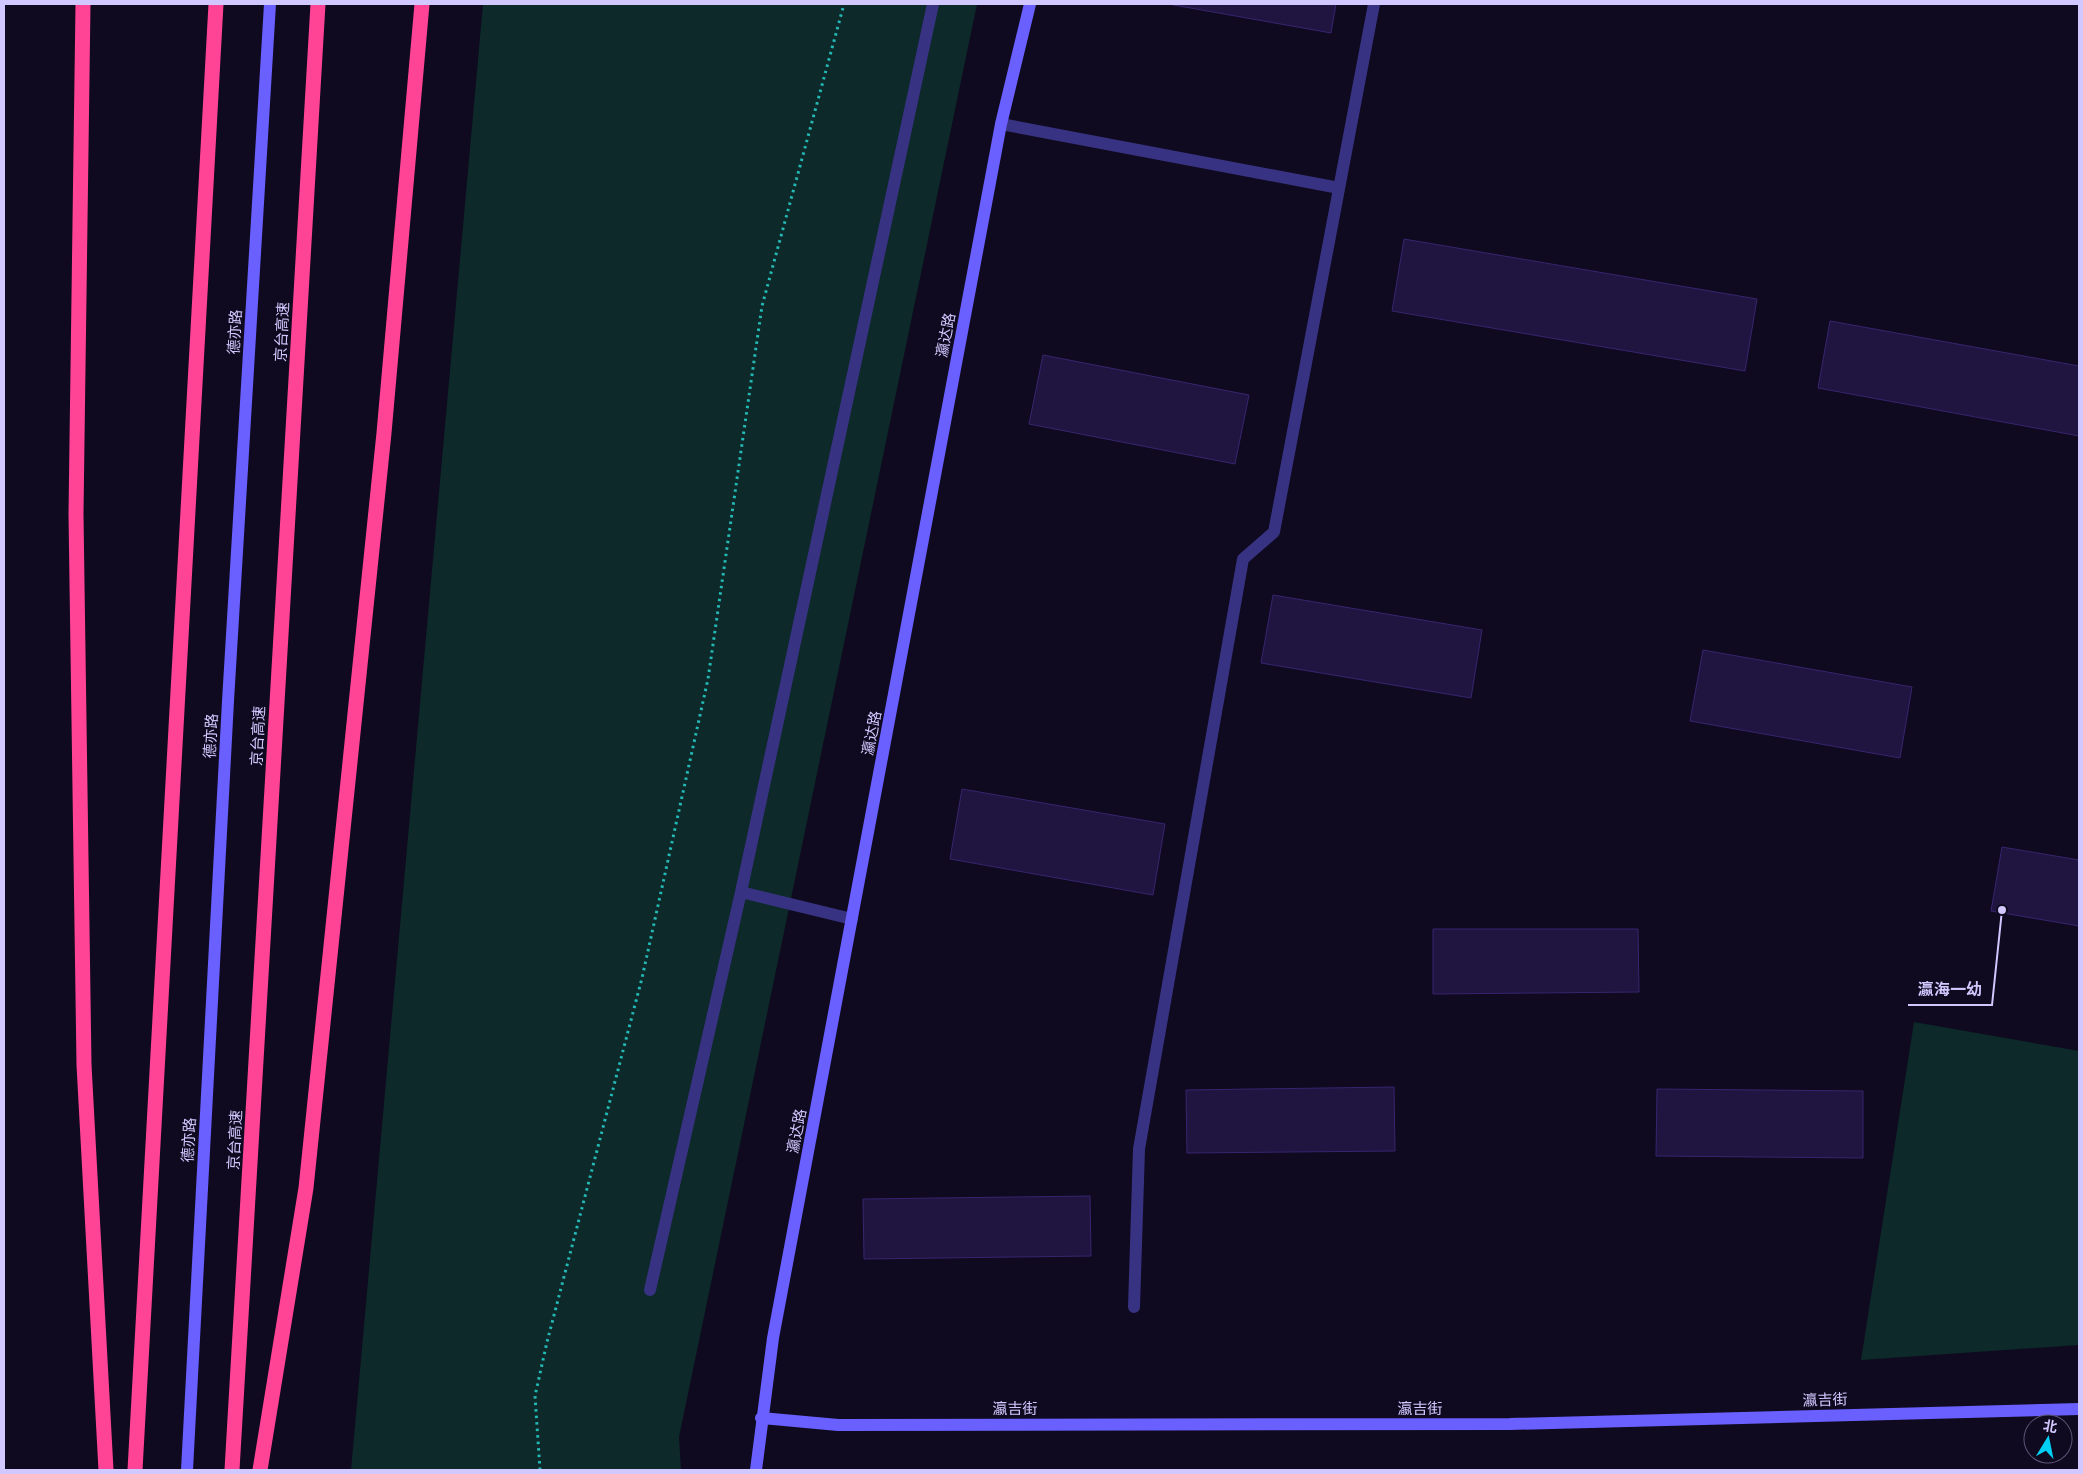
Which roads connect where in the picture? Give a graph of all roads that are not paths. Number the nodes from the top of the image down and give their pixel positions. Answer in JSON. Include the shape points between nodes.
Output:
{"nodes":[{"id":1,"x":83,"y":4,"type":"edge"},
{"id":2,"x":216,"y":4,"type":"edge"},
{"id":3,"x":270,"y":4,"type":"edge"},
{"id":4,"x":318,"y":4,"type":"edge"},
{"id":5,"x":422,"y":4,"type":"edge"},
{"id":6,"x":933,"y":4,"type":"edge"},
{"id":7,"x":1030,"y":4,"type":"edge"},
{"id":8,"x":1374,"y":4,"type":"edge"},
{"id":9,"x":1001,"y":124,"type":"junction"},
{"id":10,"x":1339,"y":188,"type":"junction"},
{"id":11,"x":741,"y":892,"type":"junction"},
{"id":12,"x":852,"y":919,"type":"junction"},
{"id":13,"x":650,"y":1290,"type":"dead end"},
{"id":14,"x":1134,"y":1307,"type":"dead end"},
{"id":15,"x":2079,"y":1409,"type":"edge"},
{"id":16,"x":761,"y":1418,"type":"junction"},
{"id":17,"x":106,"y":1470,"type":"edge"},
{"id":18,"x":135,"y":1470,"type":"edge"},
{"id":19,"x":187,"y":1470,"type":"edge"},
{"id":20,"x":232,"y":1470,"type":"edge"},
{"id":21,"x":260,"y":1470,"type":"edge"},
{"id":22,"x":756,"y":1470,"type":"edge"}],
"edges":[{"from":1,"to":17,"type":"highway","via":[[76,514],[84,1065]]},
{"from":2,"to":18,"type":"highway"},
{"from":3,"to":19,"type":"street","name":"德亦路","via":[[228,701]]},
{"from":4,"to":20,"type":"highway","name":"京台高速"},
{"from":5,"to":21,"type":"highway","via":[[384,433],[306,1188]]},
{"from":6,"to":11,"type":"street"},
{"from":7,"to":9,"type":"street","name":"瀛达路"},
{"from":8,"to":10,"type":"street"},
{"from":9,"to":10,"type":"street"},
{"from":9,"to":12,"type":"street","name":"瀛达路"},
{"from":10,"to":14,"type":"street","via":[[1274,532],[1243,559],[1139,1149]]},
{"from":11,"to":12,"type":"street"},
{"from":11,"to":13,"type":"street"},
{"from":12,"to":16,"type":"street","name":"瀛达路","via":[[773,1338]]},
{"from":15,"to":16,"type":"street","name":"瀛吉街","via":[[1510,1424],[838,1424]]},
{"from":16,"to":22,"type":"street","name":"瀛达路"}]}
